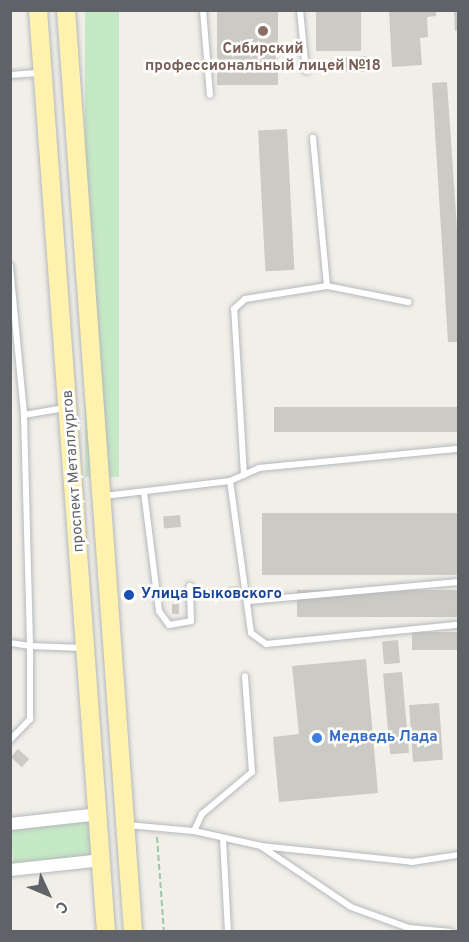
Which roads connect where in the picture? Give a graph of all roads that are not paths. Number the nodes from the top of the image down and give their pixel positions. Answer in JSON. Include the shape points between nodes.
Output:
{"nodes":[{"id":1,"x":38,"y":10,"type":"edge"},
{"id":2,"x":66,"y":10,"type":"edge"},
{"id":3,"x":203,"y":10,"type":"edge"},
{"id":4,"x":300,"y":10,"type":"edge"},
{"id":5,"x":306,"y":71,"type":"dead end"},
{"id":6,"x":42,"y":73,"type":"junction"},
{"id":7,"x":10,"y":75,"type":"edge"},
{"id":8,"x":210,"y":95,"type":"dead end"},
{"id":9,"x":313,"y":138,"type":"dead end"},
{"id":10,"x":10,"y":266,"type":"edge"},
{"id":11,"x":327,"y":286,"type":"junction"},
{"id":12,"x":408,"y":302,"type":"dead end"},
{"id":13,"x":69,"y":407,"type":"junction"},
{"id":14,"x":24,"y":415,"type":"junction"},
{"id":15,"x":459,"y":448,"type":"edge"},
{"id":16,"x":244,"y":475,"type":"junction"},
{"id":17,"x":230,"y":481,"type":"junction"},
{"id":18,"x":144,"y":492,"type":"junction"},
{"id":19,"x":101,"y":496,"type":"junction"},
{"id":20,"x":459,"y":582,"type":"edge"},
{"id":21,"x":190,"y":586,"type":"dead end"},
{"id":22,"x":249,"y":601,"type":"junction"},
{"id":23,"x":459,"y":625,"type":"edge"},
{"id":24,"x":10,"y":643,"type":"edge"},
{"id":25,"x":30,"y":646,"type":"junction"},
{"id":26,"x":86,"y":648,"type":"junction"},
{"id":27,"x":245,"y":676,"type":"dead end"},
{"id":28,"x":10,"y":740,"type":"edge"},
{"id":29,"x":99,"y":814,"type":"junction"},
{"id":30,"x":125,"y":819,"type":"junction"},
{"id":31,"x":10,"y":824,"type":"edge"},
{"id":32,"x":194,"y":831,"type":"junction"},
{"id":33,"x":223,"y":839,"type":"junction"},
{"id":34,"x":261,"y":846,"type":"junction"},
{"id":35,"x":459,"y":855,"type":"edge"},
{"id":36,"x":128,"y":858,"type":"junction"},
{"id":37,"x":102,"y":860,"type":"junction"},
{"id":38,"x":10,"y":870,"type":"edge"},
{"id":39,"x":106,"y":932,"type":"edge"},
{"id":40,"x":133,"y":932,"type":"edge"},
{"id":41,"x":228,"y":932,"type":"edge"},
{"id":42,"x":452,"y":932,"type":"edge"}],
"edges":[{"from":1,"to":6,"type":"main road","name":"проспект Металлургов"},
{"from":2,"to":19,"type":"main road","name":"проспект Металлургов"},
{"from":3,"to":8,"type":"lane"},
{"from":4,"to":5,"type":"lane"},
{"from":6,"to":7,"type":"lane"},
{"from":6,"to":13,"type":"main road","name":"проспект Металлургов"},
{"from":9,"to":11,"type":"lane"},
{"from":10,"to":14,"type":"lane"},
{"from":11,"to":12,"type":"lane"},
{"from":11,"to":16,"type":"lane","via":[[245,299],[234,309]]},
{"from":13,"to":14,"type":"lane"},
{"from":13,"to":26,"type":"main road","name":"проспект Металлургов"},
{"from":14,"to":25,"type":"lane"},
{"from":15,"to":16,"type":"lane","via":[[259,468]]},
{"from":16,"to":17,"type":"lane"},
{"from":17,"to":18,"type":"lane"},
{"from":17,"to":22,"type":"lane"},
{"from":18,"to":19,"type":"lane"},
{"from":18,"to":21,"type":"lane","via":[[159,610],[169,625],[191,621]]},
{"from":19,"to":30,"type":"main road","name":"проспект Металлургов"},
{"from":20,"to":22,"type":"lane"},
{"from":22,"to":23,"type":"lane","via":[[251,633],[266,644]]},
{"from":24,"to":25,"type":"lane"},
{"from":25,"to":26,"type":"lane"},
{"from":25,"to":28,"type":"lane","via":[[30,718]]},
{"from":26,"to":29,"type":"main road","name":"проспект Металлургов"},
{"from":27,"to":32,"type":"lane","via":[[252,772],[201,814]]},
{"from":29,"to":30,"type":"main road"},
{"from":29,"to":31,"type":"street"},
{"from":29,"to":37,"type":"main road","name":"проспект Металлургов"},
{"from":30,"to":32,"type":"lane"},
{"from":30,"to":36,"type":"main road","name":"проспект Металлургов"},
{"from":32,"to":33,"type":"lane"},
{"from":33,"to":34,"type":"lane"},
{"from":33,"to":41,"type":"lane"},
{"from":34,"to":35,"type":"lane","via":[[412,862]]},
{"from":34,"to":42,"type":"lane","via":[[351,908],[409,928]]},
{"from":36,"to":37,"type":"main road"},
{"from":36,"to":40,"type":"main road","name":"проспект Металлургов"},
{"from":37,"to":38,"type":"street"},
{"from":37,"to":39,"type":"main road","name":"проспект Металлургов"}]}
